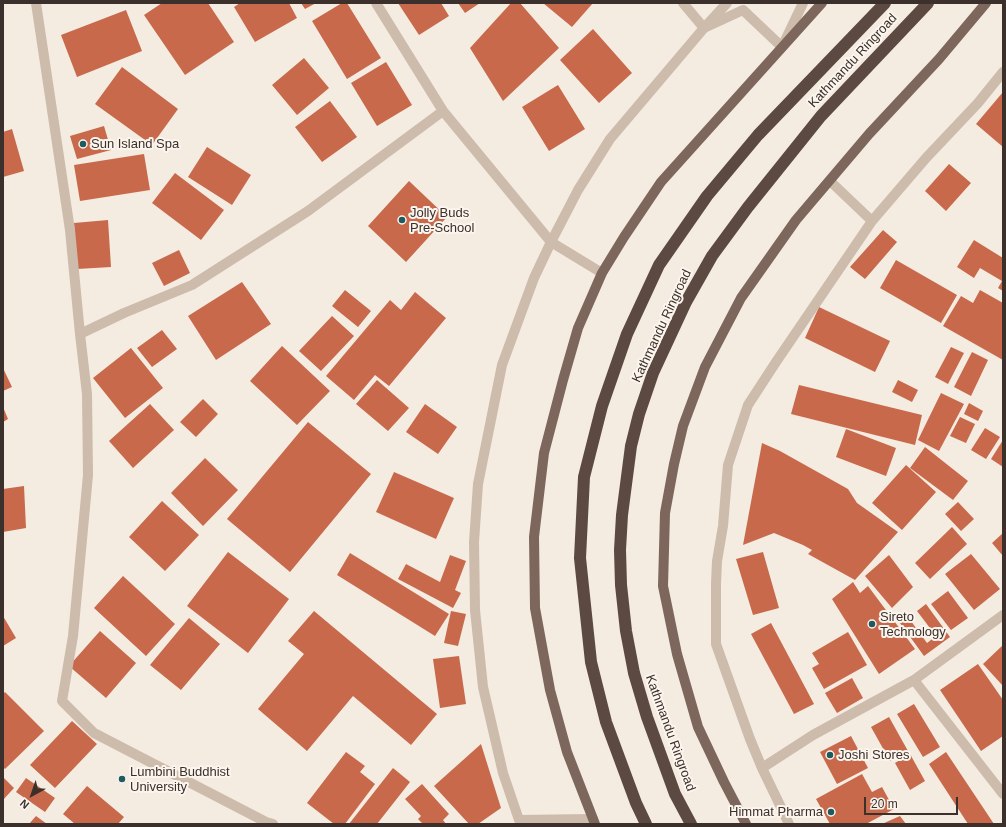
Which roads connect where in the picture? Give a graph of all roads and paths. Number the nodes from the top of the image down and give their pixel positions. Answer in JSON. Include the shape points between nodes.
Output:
{"nodes":[{"id":1,"x":36,"y":3,"type":"edge"},
{"id":2,"x":376,"y":3,"type":"edge"},
{"id":3,"x":683,"y":3,"type":"edge"},
{"id":4,"x":727,"y":3,"type":"edge"},
{"id":5,"x":803,"y":3,"type":"edge"},
{"id":6,"x":822,"y":3,"type":"edge"},
{"id":7,"x":886,"y":3,"type":"edge"},
{"id":8,"x":928,"y":3,"type":"edge"},
{"id":9,"x":986,"y":3,"type":"edge"},
{"id":10,"x":704,"y":28,"type":"junction"},
{"id":11,"x":782,"y":47,"type":"junction"},
{"id":12,"x":1003,"y":72,"type":"edge"},
{"id":13,"x":443,"y":111,"type":"junction"},
{"id":14,"x":830,"y":181,"type":"junction"},
{"id":15,"x":872,"y":221,"type":"junction"},
{"id":16,"x":551,"y":242,"type":"junction"},
{"id":17,"x":602,"y":273,"type":"junction"},
{"id":18,"x":80,"y":334,"type":"junction"},
{"id":19,"x":1003,"y":615,"type":"edge"},
{"id":20,"x":914,"y":680,"type":"junction"},
{"id":21,"x":762,"y":768,"type":"junction"},
{"id":22,"x":1003,"y":794,"type":"edge"},
{"id":23,"x":594,"y":822,"type":"edge"},
{"id":24,"x":273,"y":824,"type":"edge"},
{"id":25,"x":646,"y":824,"type":"edge"},
{"id":26,"x":691,"y":824,"type":"edge"},
{"id":27,"x":746,"y":824,"type":"edge"},
{"id":28,"x":789,"y":824,"type":"edge"}],
"edges":[{"from":1,"to":18,"type":"street","via":[[70,230]]},
{"from":2,"to":13,"type":"street"},
{"from":3,"to":10,"type":"street"},
{"from":4,"to":10,"type":"street"},
{"from":5,"to":11,"type":"street"},
{"from":6,"to":11,"type":"main road"},
{"from":7,"to":25,"type":"highway","name":"Kathmandu Ringroad","via":[[758,135],[707,196],[659,265],[627,334],[602,406],[584,477],[580,558],[591,662],[606,722]]},
{"from":8,"to":26,"type":"highway","name":"Kathmandu Ringroad","via":[[821,116],[712,256],[686,302],[653,373],[639,414],[631,446],[621,529],[621,585],[626,631],[634,674],[647,717],[675,794]]},
{"from":9,"to":14,"type":"main road"},
{"from":10,"to":11,"type":"street","via":[[743,10]]},
{"from":10,"to":16,"type":"street","via":[[610,139],[578,190]]},
{"from":11,"to":17,"type":"main road","via":[[662,182]]},
{"from":12,"to":15,"type":"street"},
{"from":13,"to":16,"type":"street"},
{"from":13,"to":18,"type":"street","via":[[308,211],[192,285]]},
{"from":14,"to":15,"type":"street"},
{"from":14,"to":27,"type":"main road","via":[[796,220],[741,298],[705,366],[683,426],[665,513],[663,586],[677,654],[698,727]]},
{"from":15,"to":21,"type":"street","via":[[748,405],[728,465],[717,561],[716,644]]},
{"from":16,"to":17,"type":"street"},
{"from":16,"to":23,"type":"street","via":[[534,278],[502,365],[478,484],[474,542],[475,610],[483,687],[503,773],[519,820]]},
{"from":17,"to":23,"type":"main road","via":[[578,328],[544,453],[534,537],[535,608],[550,690],[567,752]]},
{"from":18,"to":24,"type":"street","via":[[87,394],[88,475],[73,636],[62,701],[94,733]]},
{"from":19,"to":20,"type":"street"},
{"from":20,"to":21,"type":"street","via":[[813,735]]},
{"from":20,"to":22,"type":"street"},
{"from":21,"to":28,"type":"street"}]}
